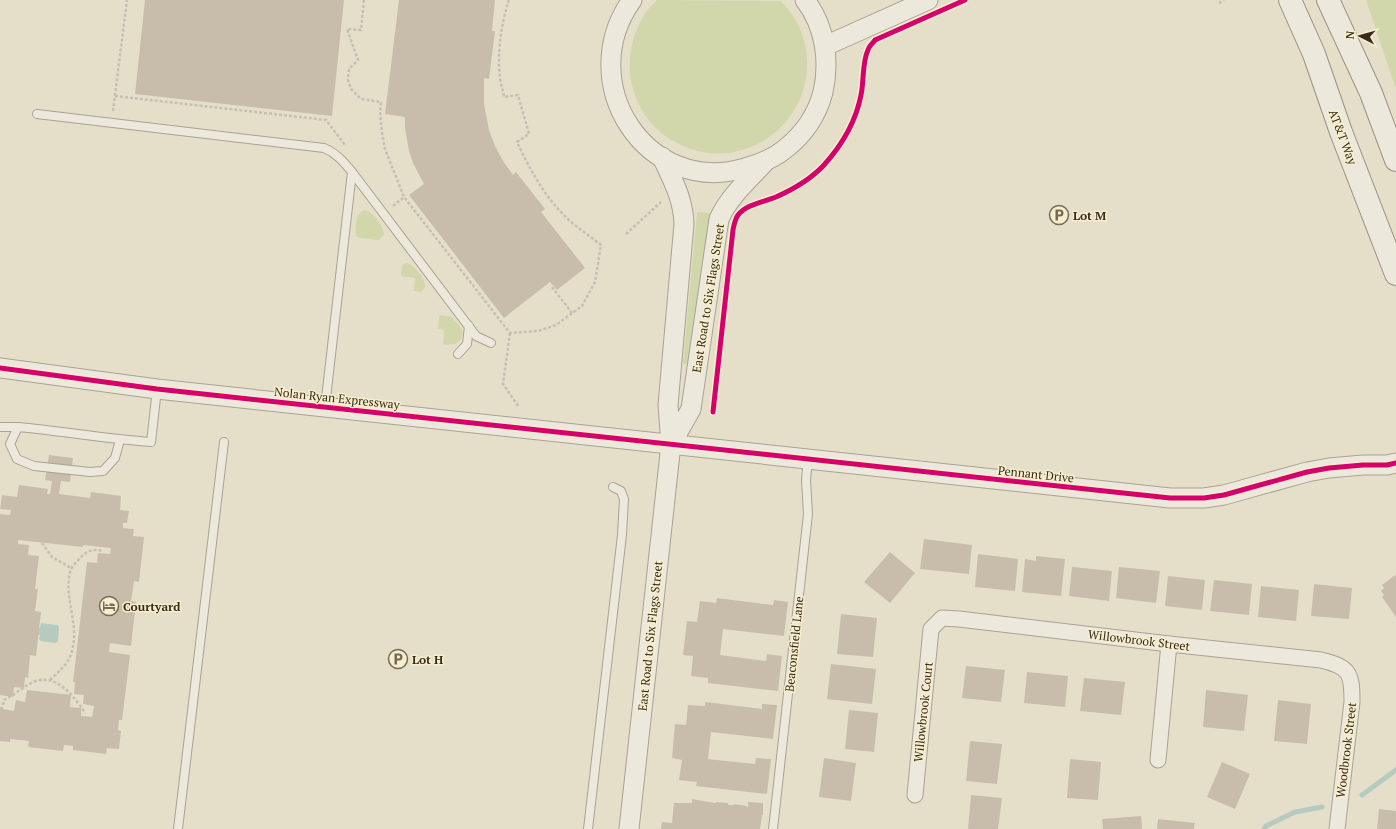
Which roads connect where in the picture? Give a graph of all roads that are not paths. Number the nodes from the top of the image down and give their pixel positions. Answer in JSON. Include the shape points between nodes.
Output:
{"nodes":[{"id":1,"x":632,"y":0,"type":"edge"},
{"id":2,"x":805,"y":0,"type":"edge"},
{"id":3,"x":928,"y":0,"type":"edge"},
{"id":4,"x":1290,"y":0,"type":"edge"},
{"id":5,"x":1328,"y":0,"type":"edge"},
{"id":6,"x":825,"y":46,"type":"junction"},
{"id":7,"x":37,"y":114,"type":"dead end"},
{"id":8,"x":662,"y":157,"type":"junction"},
{"id":9,"x":1396,"y":160,"type":"edge"},
{"id":10,"x":764,"y":163,"type":"junction"},
{"id":11,"x":352,"y":172,"type":"junction"},
{"id":12,"x":1396,"y":274,"type":"edge"},
{"id":13,"x":469,"y":325,"type":"junction"},
{"id":14,"x":491,"y":343,"type":"dead end"},
{"id":15,"x":458,"y":354,"type":"dead end"},
{"id":16,"x":0,"y":368,"type":"edge"},
{"id":17,"x":157,"y":389,"type":"junction"},
{"id":18,"x":325,"y":407,"type":"junction"},
{"id":19,"x":0,"y":427,"type":"edge"},
{"id":20,"x":18,"y":427,"type":"junction"},
{"id":21,"x":120,"y":440,"type":"junction"},
{"id":22,"x":224,"y":442,"type":"dead end"},
{"id":23,"x":672,"y":444,"type":"junction"},
{"id":24,"x":808,"y":458,"type":"junction"},
{"id":25,"x":1396,"y":463,"type":"edge"},
{"id":26,"x":614,"y":487,"type":"dead end"},
{"id":27,"x":931,"y":628,"type":"joint"},
{"id":28,"x":1170,"y":644,"type":"junction"},
{"id":29,"x":1348,"y":672,"type":"joint"},
{"id":30,"x":1158,"y":760,"type":"dead end"},
{"id":31,"x":915,"y":795,"type":"dead end"},
{"id":32,"x":178,"y":829,"type":"edge"},
{"id":33,"x":588,"y":829,"type":"edge"},
{"id":34,"x":629,"y":829,"type":"edge"},
{"id":35,"x":773,"y":829,"type":"edge"},
{"id":36,"x":1337,"y":829,"type":"edge"}],
"edges":[{"from":1,"to":8,"type":"street","via":[[617,26],[612,44],[611,81],[616,100],[634,133]]},
{"from":2,"to":6,"type":"street","via":[[815,16]]},
{"from":3,"to":6,"type":"street"},
{"from":4,"to":12,"type":"main road","name":"AT&T Way","via":[[1314,54]]},
{"from":5,"to":9,"type":"main road","via":[[1371,93]]},
{"from":6,"to":10,"type":"street","via":[[825,81],[815,114],[794,142]]},
{"from":7,"to":11,"type":"lane","via":[[324,148],[334,152]]},
{"from":8,"to":10,"type":"street","via":[[696,171],[714,173],[732,172]]},
{"from":8,"to":23,"type":"street","name":"East Road to Six Flags Street","via":[[681,198],[684,217],[668,404]]},
{"from":10,"to":23,"type":"street","name":"East Road to Six Flags Street","via":[[733,196],[719,219],[691,409]]},
{"from":11,"to":13,"type":"lane"},
{"from":11,"to":18,"type":"lane"},
{"from":13,"to":14,"type":"lane","via":[[476,336]]},
{"from":13,"to":15,"type":"lane","via":[[467,344]]},
{"from":16,"to":17,"type":"street","name":"Nolan Ryan Expressway"},
{"from":17,"to":18,"type":"street","name":"Nolan Ryan Expressway"},
{"from":17,"to":21,"type":"lane","via":[[151,442]]},
{"from":18,"to":23,"type":"street","name":"Nolan Ryan Expressway"},
{"from":19,"to":20,"type":"lane"},
{"from":20,"to":21,"type":"lane"},
{"from":20,"to":21,"type":"lane","via":[[10,444],[14,454],[17,460],[34,466],[103,471],[115,458]]},
{"from":22,"to":32,"type":"lane"},
{"from":23,"to":24,"type":"street","name":"Pennant Drive"},
{"from":23,"to":34,"type":"street","name":"East Road to Six Flags Street"},
{"from":24,"to":25,"type":"street","name":"Pennant Drive","via":[[1185,499],[1224,495],[1329,468]]},
{"from":24,"to":35,"type":"lane","name":"Beaconsfield Lane","via":[[808,514]]},
{"from":26,"to":33,"type":"lane","via":[[622,491],[624,499],[622,535]]},
{"from":27,"to":28,"type":"street","name":"Willowbrook Street","via":[[942,618]]},
{"from":27,"to":31,"type":"street","name":"Willowbrook Court"},
{"from":28,"to":29,"type":"street","name":"Willowbrook Street","via":[[1321,660],[1338,664]]},
{"from":28,"to":30,"type":"street"},
{"from":29,"to":36,"type":"street","name":"Woodbrook Street","via":[[1352,683],[1352,702]]}]}
